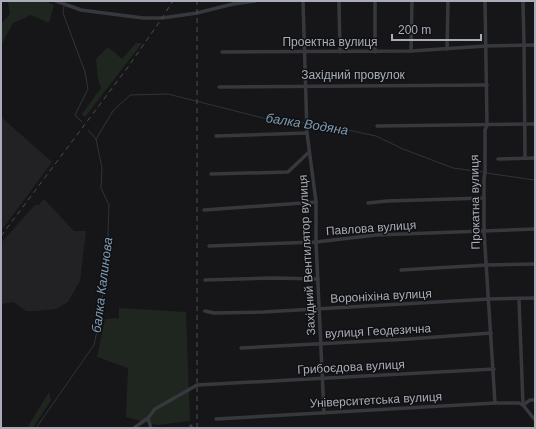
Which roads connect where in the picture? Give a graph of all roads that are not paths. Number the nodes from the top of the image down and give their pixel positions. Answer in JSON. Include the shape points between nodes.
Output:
{"nodes":[{"id":1,"x":57,"y":1,"type":"edge"},
{"id":2,"x":255,"y":1,"type":"edge"},
{"id":3,"x":303,"y":1,"type":"edge"},
{"id":4,"x":339,"y":1,"type":"edge"},
{"id":5,"x":374,"y":1,"type":"edge"},
{"id":6,"x":412,"y":1,"type":"edge"},
{"id":7,"x":448,"y":1,"type":"edge"},
{"id":8,"x":485,"y":1,"type":"edge"},
{"id":9,"x":522,"y":1,"type":"edge"},
{"id":10,"x":524,"y":45,"type":"junction"},
{"id":11,"x":535,"y":45,"type":"edge"},
{"id":12,"x":486,"y":46,"type":"junction"},
{"id":13,"x":447,"y":49,"type":"junction"},
{"id":14,"x":411,"y":51,"type":"junction"},
{"id":15,"x":222,"y":52,"type":"dead end"},
{"id":16,"x":305,"y":52,"type":"junction"},
{"id":17,"x":340,"y":52,"type":"junction"},
{"id":18,"x":375,"y":52,"type":"junction"},
{"id":19,"x":306,"y":85,"type":"junction"},
{"id":20,"x":487,"y":85,"type":"junction"},
{"id":21,"x":219,"y":87,"type":"dead end"},
{"id":22,"x":525,"y":124,"type":"junction"},
{"id":23,"x":535,"y":124,"type":"edge"},
{"id":24,"x":487,"y":125,"type":"junction"},
{"id":25,"x":377,"y":126,"type":"dead end"},
{"id":26,"x":307,"y":133,"type":"junction"},
{"id":27,"x":216,"y":136,"type":"dead end"},
{"id":28,"x":309,"y":152,"type":"junction"},
{"id":29,"x":525,"y":158,"type":"junction"},
{"id":30,"x":535,"y":158,"type":"edge"},
{"id":31,"x":498,"y":159,"type":"dead end"},
{"id":32,"x":212,"y":174,"type":"dead end"},
{"id":33,"x":484,"y":198,"type":"junction"},
{"id":34,"x":316,"y":202,"type":"junction"},
{"id":35,"x":368,"y":203,"type":"dead end"},
{"id":36,"x":204,"y":210,"type":"dead end"},
{"id":37,"x":535,"y":230,"type":"edge"},
{"id":38,"x":484,"y":231,"type":"junction"},
{"id":39,"x":316,"y":242,"type":"junction"},
{"id":40,"x":209,"y":246,"type":"dead end"},
{"id":41,"x":535,"y":264,"type":"edge"},
{"id":42,"x":487,"y":265,"type":"junction"},
{"id":43,"x":402,"y":270,"type":"dead end"},
{"id":44,"x":318,"y":279,"type":"junction"},
{"id":45,"x":205,"y":280,"type":"dead end"},
{"id":46,"x":535,"y":298,"type":"edge"},
{"id":47,"x":489,"y":299,"type":"junction"},
{"id":48,"x":519,"y":299,"type":"junction"},
{"id":49,"x":320,"y":309,"type":"junction"},
{"id":50,"x":205,"y":311,"type":"dead end"},
{"id":51,"x":491,"y":333,"type":"junction"},
{"id":52,"x":322,"y":344,"type":"junction"},
{"id":53,"x":242,"y":348,"type":"dead end"},
{"id":54,"x":494,"y":369,"type":"junction"},
{"id":55,"x":323,"y":378,"type":"junction"},
{"id":56,"x":535,"y":400,"type":"edge"},
{"id":57,"x":495,"y":403,"type":"junction"},
{"id":58,"x":524,"y":405,"type":"junction"},
{"id":59,"x":324,"y":413,"type":"junction"},
{"id":60,"x":148,"y":418,"type":"junction"},
{"id":61,"x":216,"y":419,"type":"dead end"},
{"id":62,"x":535,"y":420,"type":"edge"},
{"id":63,"x":134,"y":428,"type":"edge"},
{"id":64,"x":151,"y":428,"type":"edge"}],
"edges":[{"from":1,"to":2,"type":"street","via":[[81,10],[143,18],[197,13]]},
{"from":3,"to":16,"type":"street","name":"Західний Вентилятор вулиця"},
{"from":4,"to":17,"type":"street"},
{"from":5,"to":18,"type":"street"},
{"from":6,"to":14,"type":"street"},
{"from":7,"to":13,"type":"street"},
{"from":8,"to":12,"type":"street","name":"Прокатна вулиця"},
{"from":9,"to":10,"type":"street"},
{"from":10,"to":11,"type":"street","name":"Проектна вулиця"},
{"from":10,"to":12,"type":"street","name":"Проектна вулиця"},
{"from":10,"to":22,"type":"street"},
{"from":12,"to":13,"type":"street","name":"Проектна вулиця"},
{"from":12,"to":20,"type":"street","name":"Прокатна вулиця"},
{"from":13,"to":14,"type":"street","name":"Проектна вулиця"},
{"from":14,"to":18,"type":"street","name":"Проектна вулиця"},
{"from":15,"to":16,"type":"street","name":"Проектна вулиця"},
{"from":16,"to":17,"type":"street","name":"Проектна вулиця"},
{"from":16,"to":19,"type":"street","name":"Західний Вентилятор вулиця"},
{"from":17,"to":18,"type":"street","name":"Проектна вулиця"},
{"from":19,"to":20,"type":"street","name":"Західний провулок"},
{"from":19,"to":21,"type":"street","name":"Західний провулок"},
{"from":19,"to":26,"type":"street","name":"Західний Вентилятор вулиця"},
{"from":20,"to":24,"type":"street","name":"Прокатна вулиця"},
{"from":22,"to":23,"type":"street"},
{"from":22,"to":24,"type":"street"},
{"from":22,"to":29,"type":"street"},
{"from":24,"to":25,"type":"street"},
{"from":24,"to":33,"type":"street","name":"Прокатна вулиця"},
{"from":26,"to":27,"type":"street"},
{"from":26,"to":28,"type":"street","name":"Західний Вентилятор вулиця"},
{"from":28,"to":32,"type":"street","via":[[288,172]]},
{"from":28,"to":34,"type":"street","name":"Західний Вентилятор вулиця"},
{"from":29,"to":30,"type":"street"},
{"from":29,"to":31,"type":"street"},
{"from":33,"to":35,"type":"street"},
{"from":33,"to":38,"type":"street","name":"Прокатна вулиця"},
{"from":34,"to":36,"type":"street"},
{"from":34,"to":39,"type":"street","name":"Західний Вентилятор вулиця"},
{"from":37,"to":38,"type":"street","name":"Павлова вулиця"},
{"from":38,"to":39,"type":"street","name":"Павлова вулиця","via":[[376,236]]},
{"from":38,"to":42,"type":"street","name":"Прокатна вулиця"},
{"from":39,"to":40,"type":"street","name":"Павлова вулиця"},
{"from":39,"to":44,"type":"street","name":"Західний Вентилятор вулиця"},
{"from":41,"to":42,"type":"street"},
{"from":42,"to":43,"type":"street"},
{"from":42,"to":47,"type":"street","name":"Прокатна вулиця"},
{"from":44,"to":45,"type":"street"},
{"from":44,"to":49,"type":"street","name":"Західний Вентилятор вулиця"},
{"from":46,"to":48,"type":"street","name":"Вороніхіна вулиця"},
{"from":47,"to":48,"type":"street","name":"Вороніхіна вулиця"},
{"from":47,"to":49,"type":"street","name":"Вороніхіна вулиця"},
{"from":47,"to":51,"type":"street","name":"Прокатна вулиця"},
{"from":48,"to":58,"type":"street"},
{"from":49,"to":50,"type":"street","name":"Вороніхіна вулиця","via":[[214,313]]},
{"from":49,"to":52,"type":"street","name":"Західний Вентилятор вулиця"},
{"from":51,"to":52,"type":"street","name":"вулиця Геодезична"},
{"from":51,"to":54,"type":"street","name":"Прокатна вулиця"},
{"from":52,"to":53,"type":"street","name":"вулиця Геодезична"},
{"from":52,"to":55,"type":"street","name":"Західний Вентилятор вулиця"},
{"from":54,"to":55,"type":"street","name":"Грибоєдова вулиця"},
{"from":54,"to":57,"type":"street","name":"Прокатна вулиця"},
{"from":55,"to":59,"type":"street","name":"Західний Вентилятор вулиця"},
{"from":55,"to":60,"type":"street","name":"Грибоєдова вулиця","via":[[197,385],[155,409]]},
{"from":56,"to":58,"type":"street","via":[[530,400]]},
{"from":57,"to":58,"type":"street","name":"Університетська вулиця"},
{"from":57,"to":59,"type":"street","name":"Університетська вулиця"},
{"from":58,"to":62,"type":"street"},
{"from":59,"to":61,"type":"street","name":"Університетська вулиця"},
{"from":60,"to":63,"type":"street","name":"Грибоєдова вулиця"},
{"from":60,"to":64,"type":"street"}]}
